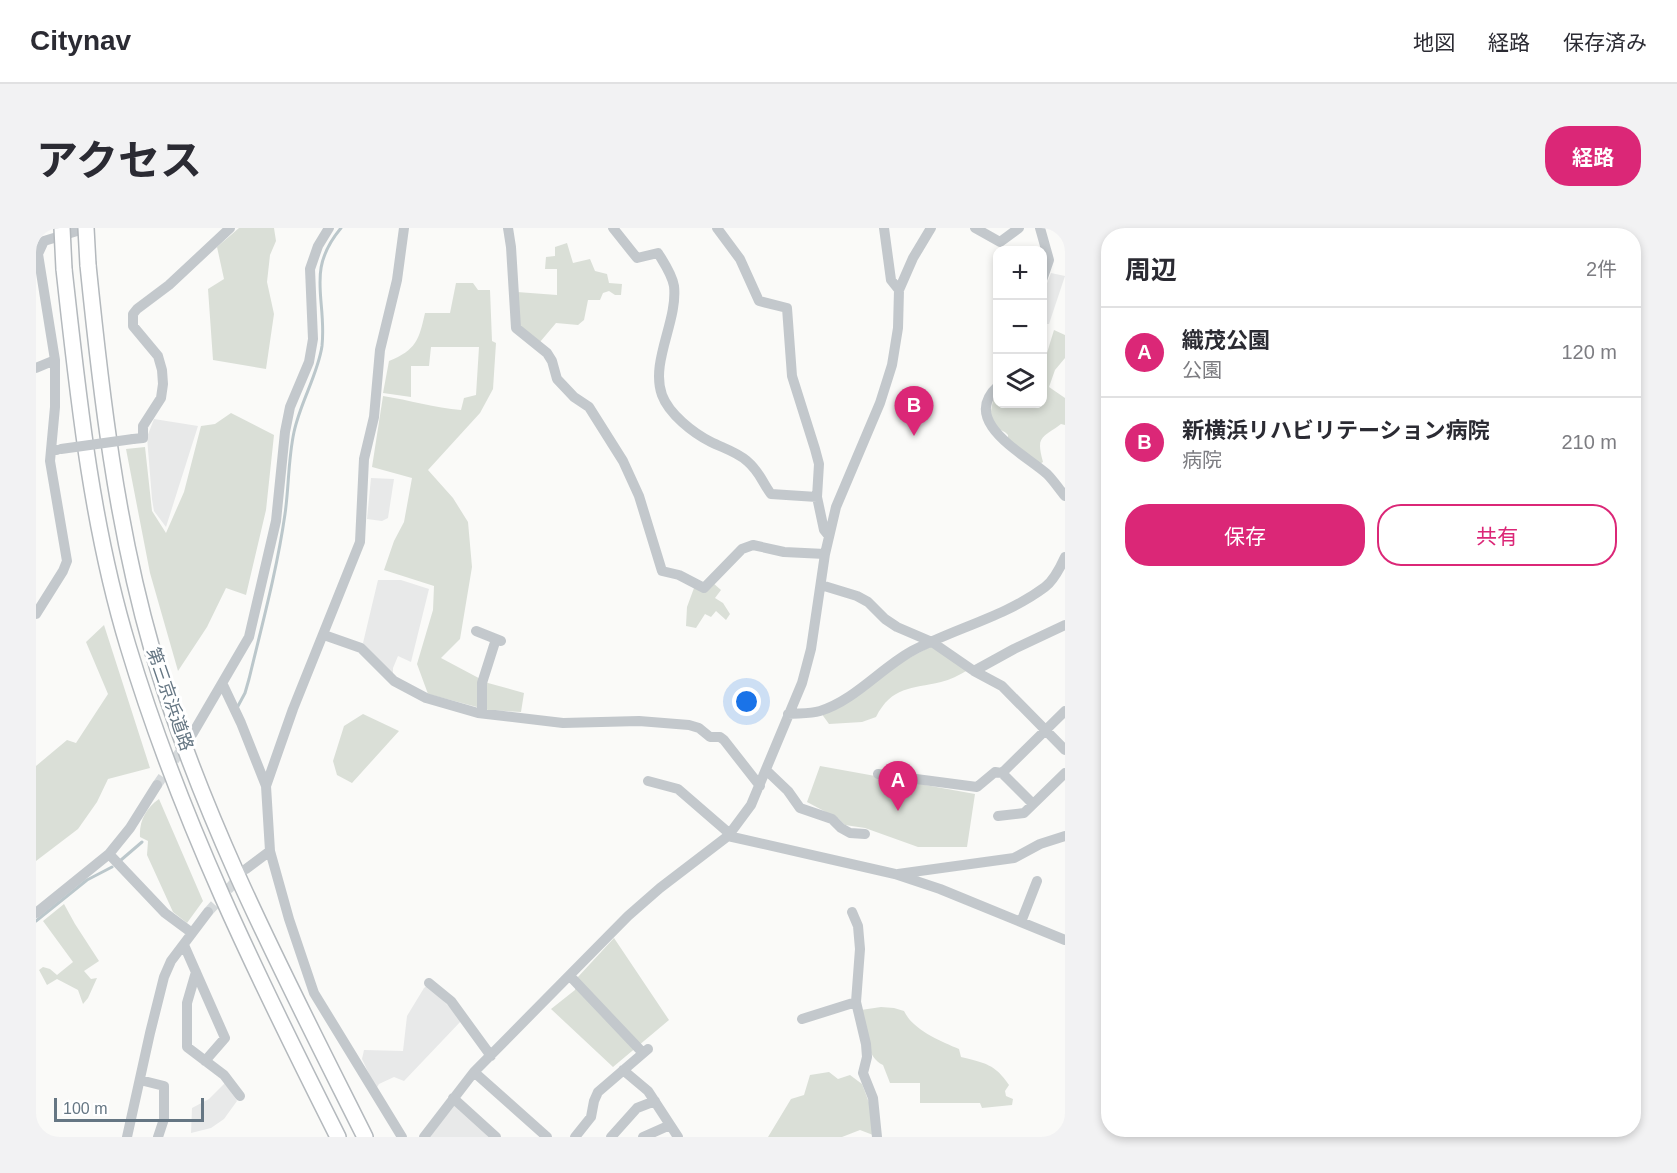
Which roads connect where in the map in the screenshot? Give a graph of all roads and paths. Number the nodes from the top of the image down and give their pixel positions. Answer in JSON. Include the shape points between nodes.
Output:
{"nodes":[{"id":1,"x":62,"y":228,"type":"edge"},
{"id":2,"x":86,"y":228,"type":"edge"},
{"id":3,"x":230,"y":228,"type":"edge"},
{"id":4,"x":329,"y":228,"type":"edge"},
{"id":5,"x":404,"y":228,"type":"edge"},
{"id":6,"x":508,"y":228,"type":"edge"},
{"id":7,"x":613,"y":228,"type":"edge"},
{"id":8,"x":717,"y":228,"type":"edge"},
{"id":9,"x":884,"y":228,"type":"edge"},
{"id":10,"x":931,"y":228,"type":"edge"},
{"id":11,"x":975,"y":228,"type":"edge"},
{"id":12,"x":1019,"y":228,"type":"edge"},
{"id":13,"x":1041,"y":228,"type":"edge"},
{"id":14,"x":1046,"y":246,"type":"edge"},
{"id":15,"x":899,"y":290,"type":"junction"},
{"id":16,"x":55,"y":360,"type":"junction"},
{"id":17,"x":36,"y":368,"type":"edge"},
{"id":18,"x":993,"y":393,"type":"edge"},
{"id":19,"x":56,"y":450,"type":"junction"},
{"id":20,"x":1065,"y":496,"type":"edge"},
{"id":21,"x":817,"y":497,"type":"junction"},
{"id":22,"x":828,"y":535,"type":"junction"},
{"id":23,"x":825,"y":554,"type":"junction"},
{"id":24,"x":1065,"y":559,"type":"edge"},
{"id":25,"x":821,"y":585,"type":"junction"},
{"id":26,"x":36,"y":614,"type":"edge"},
{"id":27,"x":1065,"y":626,"type":"edge"},
{"id":28,"x":477,"y":631,"type":"dead end"},
{"id":29,"x":324,"y":635,"type":"junction"},
{"id":30,"x":932,"y":642,"type":"junction"},
{"id":31,"x":974,"y":671,"type":"junction"},
{"id":32,"x":223,"y":685,"type":"junction"},
{"id":33,"x":1065,"y":711,"type":"edge"},
{"id":34,"x":482,"y":713,"type":"junction"},
{"id":35,"x":788,"y":714,"type":"junction"},
{"id":36,"x":1046,"y":730,"type":"junction"},
{"id":37,"x":193,"y":733,"type":"tunnel mouth"},
{"id":38,"x":1065,"y":750,"type":"edge"},
{"id":39,"x":766,"y":770,"type":"junction"},
{"id":40,"x":1002,"y":773,"type":"junction"},
{"id":41,"x":1065,"y":773,"type":"edge"},
{"id":42,"x":878,"y":774,"type":"dead end"},
{"id":43,"x":648,"y":781,"type":"dead end"},
{"id":44,"x":157,"y":785,"type":"tunnel mouth"},
{"id":45,"x":266,"y":786,"type":"junction"},
{"id":46,"x":760,"y":786,"type":"junction"},
{"id":47,"x":1033,"y":804,"type":"junction"},
{"id":48,"x":998,"y":816,"type":"dead end"},
{"id":49,"x":865,"y":834,"type":"dead end"},
{"id":50,"x":729,"y":835,"type":"junction"},
{"id":51,"x":1065,"y":836,"type":"edge"},
{"id":52,"x":270,"y":851,"type":"junction"},
{"id":53,"x":109,"y":854,"type":"junction"},
{"id":54,"x":246,"y":869,"type":"tunnel mouth"},
{"id":55,"x":895,"y":874,"type":"junction"},
{"id":56,"x":1037,"y":881,"type":"dead end"},
{"id":57,"x":208,"y":912,"type":"tunnel mouth"},
{"id":58,"x":852,"y":912,"type":"dead end"},
{"id":59,"x":36,"y":913,"type":"edge"},
{"id":60,"x":1021,"y":922,"type":"junction"},
{"id":61,"x":192,"y":933,"type":"junction"},
{"id":62,"x":1065,"y":940,"type":"edge"},
{"id":63,"x":184,"y":945,"type":"junction"},
{"id":64,"x":196,"y":972,"type":"junction"},
{"id":65,"x":570,"y":976,"type":"junction"},
{"id":66,"x":429,"y":984,"type":"dead end"},
{"id":67,"x":856,"y":1002,"type":"junction"},
{"id":68,"x":802,"y":1019,"type":"dead end"},
{"id":69,"x":491,"y":1056,"type":"junction"},
{"id":70,"x":205,"y":1061,"type":"junction"},
{"id":71,"x":622,"y":1070,"type":"junction"},
{"id":72,"x":474,"y":1072,"type":"junction"},
{"id":73,"x":140,"y":1080,"type":"junction"},
{"id":74,"x":240,"y":1096,"type":"dead end"},
{"id":75,"x":453,"y":1098,"type":"junction"},
{"id":76,"x":655,"y":1101,"type":"junction"},
{"id":77,"x":670,"y":1125,"type":"junction"},
{"id":78,"x":127,"y":1137,"type":"edge"},
{"id":79,"x":158,"y":1137,"type":"edge"},
{"id":80,"x":338,"y":1137,"type":"edge"},
{"id":81,"x":365,"y":1137,"type":"edge"},
{"id":82,"x":402,"y":1137,"type":"edge"},
{"id":83,"x":424,"y":1137,"type":"edge"},
{"id":84,"x":496,"y":1137,"type":"edge"},
{"id":85,"x":547,"y":1137,"type":"edge"},
{"id":86,"x":575,"y":1137,"type":"edge"},
{"id":87,"x":611,"y":1137,"type":"edge"},
{"id":88,"x":643,"y":1137,"type":"edge"},
{"id":89,"x":678,"y":1137,"type":"edge"},
{"id":90,"x":877,"y":1137,"type":"edge"}],
"edges":[{"from":1,"to":80,"type":"highway","name":"第三京浜道路","bridge":true,"via":[[88,458],[105,554],[127,644],[161,747],[211,875]]},
{"from":2,"to":16,"type":"street","via":[[44,241],[38,254]]},
{"from":2,"to":81,"type":"highway","name":"第三京浜道路","bridge":true,"via":[[111,454],[152,648],[180,733],[229,857]]},
{"from":3,"to":19,"type":"street","bridge":true,"via":[[133,314],[134,326],[160,362],[163,384],[161,398],[144,426],[143,438]]},
{"from":4,"to":32,"type":"street","via":[[310,268],[313,339],[309,362],[290,407],[276,521],[249,637]]},
{"from":5,"to":29,"type":"street","via":[[364,459],[360,542]]},
{"from":6,"to":23,"type":"street","via":[[516,328],[547,353],[557,379],[574,398],[589,406],[623,461],[639,496],[662,571],[704,588],[742,549],[753,545],[784,552]]},
{"from":7,"to":21,"type":"street","via":[[637,258],[658,253],[672,277],[673,309],[659,372],[666,403],[692,430],[746,459],[771,494]]},
{"from":8,"to":21,"type":"street","via":[[740,259],[759,301],[787,308],[792,376],[819,464]]},
{"from":9,"to":15,"type":"street","via":[[891,280]]},
{"from":10,"to":15,"type":"street"},
{"from":11,"to":12,"type":"street","via":[[1000,242]]},
{"from":13,"to":14,"type":"street"},
{"from":15,"to":22,"type":"street","via":[[892,365]]},
{"from":16,"to":17,"type":"street"},
{"from":16,"to":19,"type":"street"},
{"from":18,"to":20,"type":"street","via":[[986,411],[990,425]]},
{"from":19,"to":26,"type":"street","via":[[50,461],[67,561]]},
{"from":21,"to":22,"type":"street"},
{"from":22,"to":23,"type":"street"},
{"from":23,"to":25,"type":"street"},
{"from":24,"to":30,"type":"street","via":[[1047,586],[1009,608]]},
{"from":25,"to":30,"type":"street","via":[[857,596],[897,627]]},
{"from":25,"to":35,"type":"street","via":[[811,649],[802,684]]},
{"from":27,"to":31,"type":"street"},
{"from":28,"to":34,"type":"street","via":[[499,640],[482,683]]},
{"from":29,"to":34,"type":"street","via":[[361,648],[394,681],[426,698]]},
{"from":29,"to":45,"type":"street"},
{"from":30,"to":31,"type":"street"},
{"from":30,"to":35,"type":"street","via":[[827,708]]},
{"from":31,"to":36,"type":"street","via":[[1002,686]]},
{"from":32,"to":37,"type":"street"},
{"from":32,"to":45,"type":"street"},
{"from":33,"to":36,"type":"street"},
{"from":34,"to":46,"type":"street","via":[[563,723],[639,721],[689,725],[724,740]]},
{"from":35,"to":39,"type":"street"},
{"from":36,"to":38,"type":"street"},
{"from":36,"to":40,"type":"street"},
{"from":39,"to":46,"type":"street"},
{"from":39,"to":49,"type":"street","via":[[800,808],[832,819],[850,832]]},
{"from":40,"to":42,"type":"street","via":[[995,772],[977,787]]},
{"from":40,"to":47,"type":"street"},
{"from":41,"to":47,"type":"street"},
{"from":43,"to":50,"type":"street","via":[[678,789]]},
{"from":44,"to":53,"type":"street"},
{"from":45,"to":52,"type":"street"},
{"from":46,"to":50,"type":"street","via":[[751,806]]},
{"from":47,"to":48,"type":"street","via":[[1024,813]]},
{"from":50,"to":55,"type":"street"},
{"from":50,"to":65,"type":"street","via":[[628,916]]},
{"from":51,"to":55,"type":"street","via":[[1014,858]]},
{"from":52,"to":54,"type":"street"},
{"from":52,"to":82,"type":"street","via":[[314,993]]},
{"from":53,"to":59,"type":"street"},
{"from":53,"to":61,"type":"street","via":[[165,913]]},
{"from":55,"to":60,"type":"street"},
{"from":56,"to":60,"type":"street"},
{"from":57,"to":61,"type":"street"},
{"from":58,"to":67,"type":"street","via":[[860,949]]},
{"from":60,"to":62,"type":"street"},
{"from":61,"to":63,"type":"street"},
{"from":63,"to":64,"type":"street"},
{"from":63,"to":73,"type":"street","via":[[164,977]]},
{"from":64,"to":70,"type":"street","via":[[187,1003],[187,1047]]},
{"from":64,"to":70,"type":"street","via":[[225,1038]]},
{"from":65,"to":69,"type":"street"},
{"from":65,"to":71,"type":"street","via":[[646,1051]]},
{"from":66,"to":69,"type":"street","via":[[451,1001]]},
{"from":67,"to":68,"type":"street"},
{"from":67,"to":90,"type":"street","via":[[866,1044],[863,1073],[873,1098]]},
{"from":69,"to":72,"type":"street"},
{"from":70,"to":74,"type":"street","via":[[224,1075]]},
{"from":71,"to":76,"type":"street"},
{"from":71,"to":86,"type":"street","via":[[596,1096],[591,1117]]},
{"from":72,"to":75,"type":"street"},
{"from":72,"to":85,"type":"street"},
{"from":73,"to":78,"type":"street"},
{"from":73,"to":79,"type":"street","via":[[164,1086],[164,1119]]},
{"from":75,"to":83,"type":"street"},
{"from":75,"to":84,"type":"street"},
{"from":76,"to":77,"type":"street"},
{"from":76,"to":87,"type":"street","via":[[637,1108]]},
{"from":77,"to":88,"type":"street"},
{"from":77,"to":89,"type":"street"}]}
